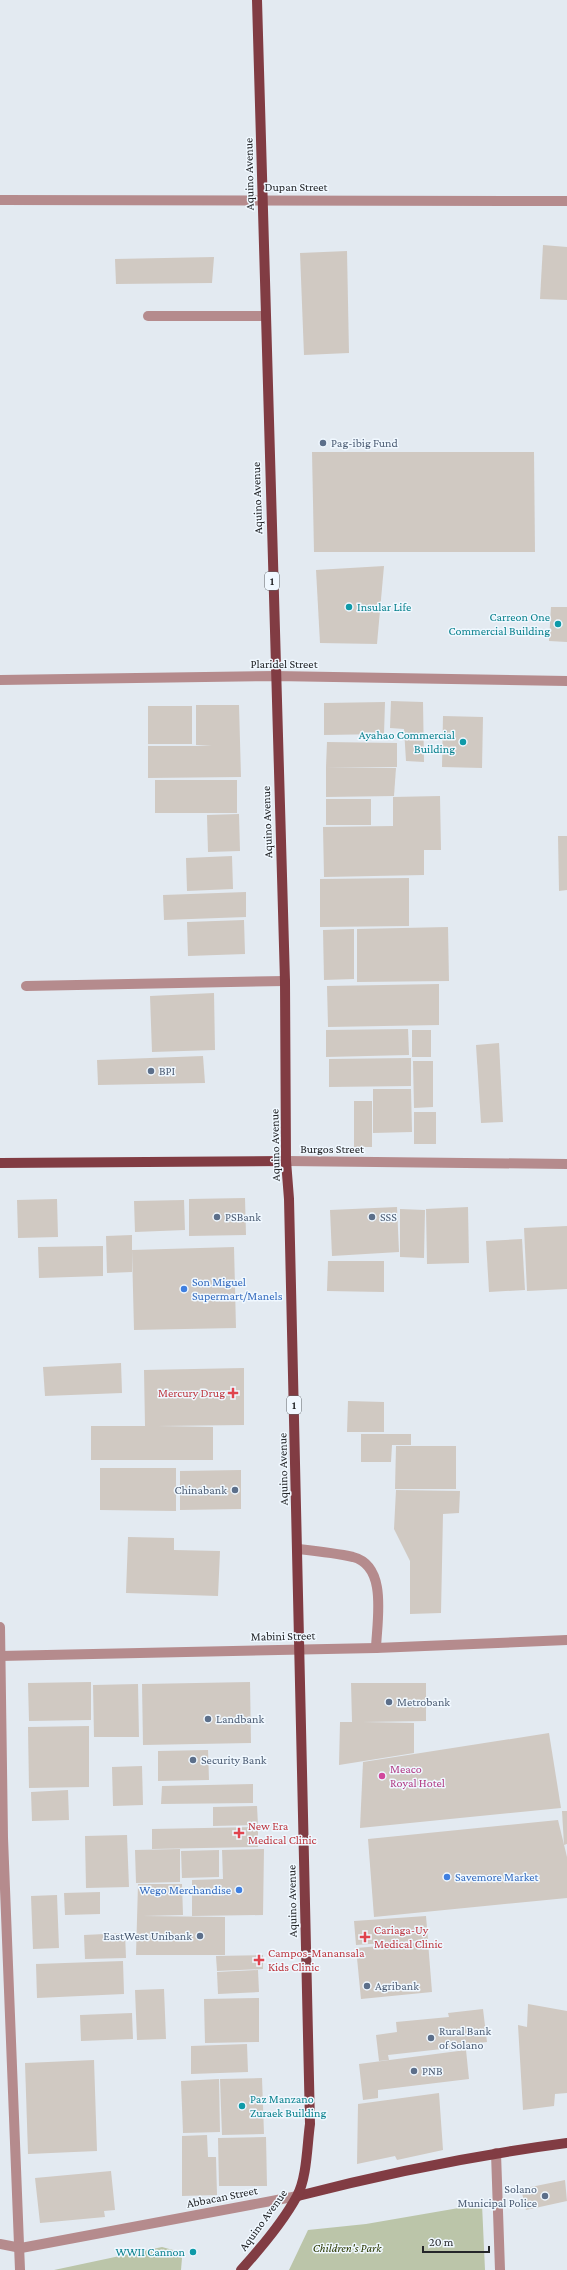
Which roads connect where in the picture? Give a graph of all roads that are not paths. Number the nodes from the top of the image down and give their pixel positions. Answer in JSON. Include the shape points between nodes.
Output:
{"nodes":[{"id":1,"x":257,"y":0,"type":"edge"},
{"id":2,"x":0,"y":200,"type":"edge"},
{"id":3,"x":263,"y":200,"type":"junction"},
{"id":4,"x":567,"y":201,"type":"edge"},
{"id":5,"x":148,"y":316,"type":"dead end"},
{"id":6,"x":265,"y":316,"type":"junction"},
{"id":7,"x":275,"y":676,"type":"junction"},
{"id":8,"x":0,"y":680,"type":"edge"},
{"id":9,"x":567,"y":681,"type":"edge"},
{"id":10,"x":285,"y":981,"type":"junction"},
{"id":11,"x":26,"y":986,"type":"dead end"},
{"id":12,"x":286,"y":1161,"type":"junction"},
{"id":13,"x":0,"y":1163,"type":"edge"},
{"id":14,"x":567,"y":1164,"type":"edge"},
{"id":15,"x":298,"y":1549,"type":"junction"},
{"id":16,"x":0,"y":1627,"type":"edge"},
{"id":17,"x":567,"y":1640,"type":"edge"},
{"id":18,"x":376,"y":1648,"type":"junction"},
{"id":19,"x":300,"y":1649,"type":"junction"},
{"id":20,"x":0,"y":1656,"type":"edge"},
{"id":21,"x":567,"y":2143,"type":"edge"},
{"id":22,"x":496,"y":2153,"type":"junction"},
{"id":23,"x":298,"y":2196,"type":"junction"},
{"id":24,"x":0,"y":2244,"type":"edge"},
{"id":25,"x":21,"y":2248,"type":"junction"},
{"id":26,"x":20,"y":2270,"type":"edge"},
{"id":27,"x":241,"y":2270,"type":"edge"},
{"id":28,"x":500,"y":2270,"type":"edge"}],
"edges":[{"from":1,"to":3,"type":"main road","name":"Aquino Avenue","number":"1"},
{"from":2,"to":3,"type":"street","name":"Dupan Street"},
{"from":3,"to":4,"type":"street","name":"Dupan Street"},
{"from":3,"to":6,"type":"main road","name":"Aquino Avenue","number":"1"},
{"from":5,"to":6,"type":"street"},
{"from":6,"to":7,"type":"main road","name":"Aquino Avenue","number":"1"},
{"from":7,"to":8,"type":"street","name":"Plaridel Street"},
{"from":7,"to":9,"type":"street","name":"Plaridel Street"},
{"from":7,"to":10,"type":"main road","name":"Aquino Avenue","number":"1"},
{"from":10,"to":11,"type":"street"},
{"from":10,"to":12,"type":"main road","name":"Aquino Avenue","number":"1"},
{"from":12,"to":13,"type":"main road","name":"Burgos Street"},
{"from":12,"to":14,"type":"street","name":"Burgos Street"},
{"from":12,"to":15,"type":"main road","name":"Aquino Avenue","number":"1"},
{"from":15,"to":18,"type":"street","via":[[354,1557],[370,1567],[378,1584]]},
{"from":15,"to":19,"type":"main road","name":"Aquino Avenue","number":"1"},
{"from":16,"to":20,"type":"street"},
{"from":17,"to":18,"type":"street","name":"Mabini Street"},
{"from":18,"to":19,"type":"street","name":"Mabini Street"},
{"from":19,"to":20,"type":"street","name":"Mabini Street"},
{"from":19,"to":23,"type":"main road","name":"Aquino Avenue","number":"1","via":[[310,2124],[305,2167]]},
{"from":20,"to":25,"type":"street","via":[[3,1838]]},
{"from":21,"to":22,"type":"main road","name":"Abbacan Street"},
{"from":22,"to":23,"type":"main road","name":"Abbacan Street","via":[[351,2182]]},
{"from":22,"to":28,"type":"street"},
{"from":23,"to":25,"type":"street","name":"Abbacan Street"},
{"from":23,"to":27,"type":"main road","name":"Aquino Avenue","number":"1","via":[[259,2250]]},
{"from":24,"to":25,"type":"street","name":"Abbacan Street"},
{"from":25,"to":26,"type":"street"}]}
